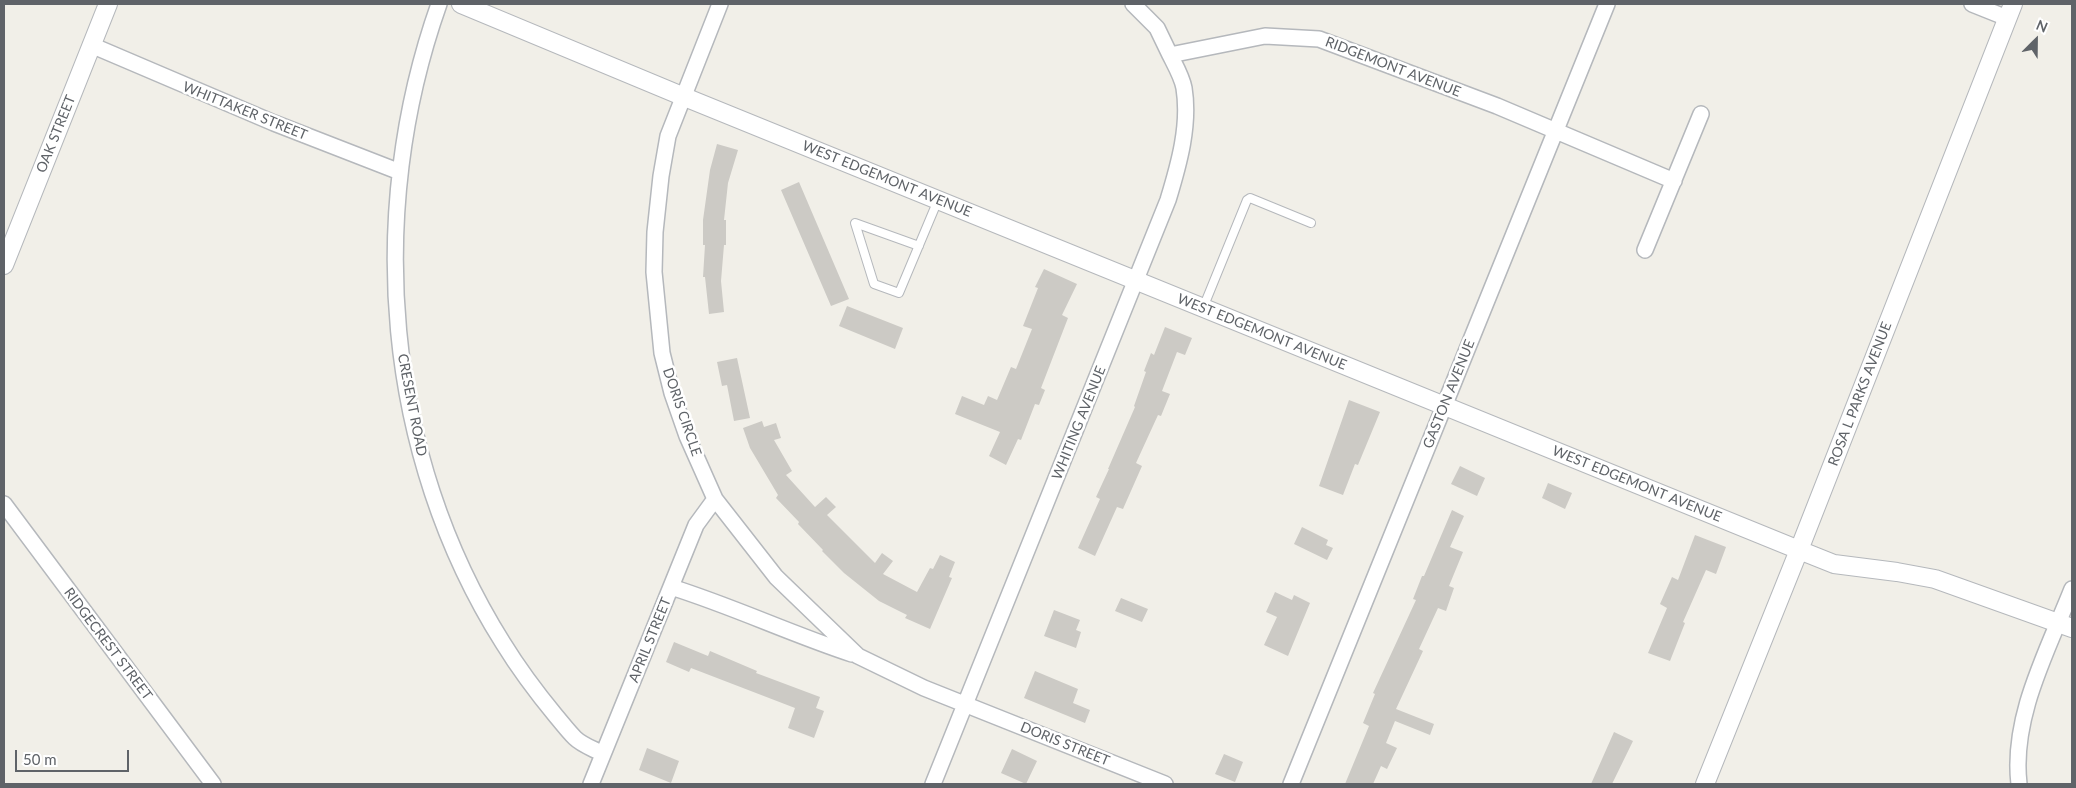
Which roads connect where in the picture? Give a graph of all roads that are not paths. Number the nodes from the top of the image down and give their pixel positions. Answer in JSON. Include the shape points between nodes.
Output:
{"nodes":[{"id":1,"x":108,"y":4,"type":"edge"},
{"id":2,"x":439,"y":4,"type":"edge"},
{"id":3,"x":461,"y":4,"type":"edge"},
{"id":4,"x":720,"y":4,"type":"edge"},
{"id":5,"x":1133,"y":4,"type":"edge"},
{"id":6,"x":1607,"y":4,"type":"edge"},
{"id":7,"x":1972,"y":4,"type":"edge"},
{"id":8,"x":2010,"y":11,"type":"edge"},
{"id":9,"x":91,"y":45,"type":"junction"},
{"id":10,"x":1170,"y":55,"type":"junction"},
{"id":11,"x":682,"y":96,"type":"junction"},
{"id":12,"x":1702,"y":114,"type":"dead end"},
{"id":13,"x":1555,"y":132,"type":"junction"},
{"id":14,"x":400,"y":172,"type":"junction"},
{"id":15,"x":1674,"y":181,"type":"junction"},
{"id":16,"x":938,"y":200,"type":"junction"},
{"id":17,"x":1311,"y":223,"type":"dead end"},
{"id":18,"x":919,"y":246,"type":"junction"},
{"id":19,"x":1645,"y":250,"type":"dead end"},
{"id":20,"x":4,"y":265,"type":"edge"},
{"id":21,"x":1136,"y":281,"type":"junction"},
{"id":22,"x":1203,"y":308,"type":"junction"},
{"id":23,"x":1444,"y":406,"type":"junction"},
{"id":24,"x":715,"y":499,"type":"junction"},
{"id":25,"x":4,"y":504,"type":"edge"},
{"id":26,"x":1799,"y":550,"type":"junction"},
{"id":27,"x":671,"y":587,"type":"junction"},
{"id":28,"x":2072,"y":589,"type":"edge"},
{"id":29,"x":2065,"y":626,"type":"edge"},
{"id":30,"x":858,"y":656,"type":"junction"},
{"id":31,"x":965,"y":705,"type":"junction"},
{"id":32,"x":604,"y":754,"type":"junction"},
{"id":33,"x":213,"y":784,"type":"edge"},
{"id":34,"x":591,"y":784,"type":"edge"},
{"id":35,"x":933,"y":784,"type":"edge"},
{"id":36,"x":1165,"y":784,"type":"edge"},
{"id":37,"x":1291,"y":784,"type":"edge"},
{"id":38,"x":1705,"y":784,"type":"edge"},
{"id":39,"x":2019,"y":784,"type":"edge"}],
"edges":[{"from":1,"to":9,"type":"street","name":"OAK STREET"},
{"from":2,"to":14,"type":"street","name":"CRESENT ROAD","via":[[420,65]]},
{"from":3,"to":11,"type":"street","name":"WEST EDGEMONT AVENUE"},
{"from":4,"to":11,"type":"street","name":"DORIS CIRCLE"},
{"from":5,"to":10,"type":"street","via":[[1157,28]]},
{"from":6,"to":13,"type":"street","name":"GASTON AVENUE"},
{"from":7,"to":8,"type":"street"},
{"from":8,"to":26,"type":"street","name":"ROSA L PARKS AVENUE"},
{"from":9,"to":14,"type":"street","name":"WHITTAKER STREET","via":[[265,120]]},
{"from":9,"to":20,"type":"street","name":"OAK STREET"},
{"from":10,"to":13,"type":"street","name":"RIDGEMONT AVENUE","via":[[1265,36],[1319,39],[1497,106]]},
{"from":10,"to":21,"type":"street","name":"WHITING AVENUE","via":[[1184,86],[1186,115],[1183,143],[1168,200]]},
{"from":11,"to":16,"type":"street","name":"WEST EDGEMONT AVENUE"},
{"from":11,"to":24,"type":"street","name":"DORIS CIRCLE","via":[[668,136],[661,176],[654,232],[655,298],[662,353],[672,393]]},
{"from":12,"to":15,"type":"street"},
{"from":13,"to":15,"type":"street","name":"RIDGEMONT AVENUE"},
{"from":13,"to":23,"type":"street","name":"GASTON AVENUE"},
{"from":14,"to":32,"type":"street","name":"CRESENT ROAD","via":[[394,253],[400,339],[414,426],[437,507],[470,584],[514,661],[574,737]]},
{"from":15,"to":19,"type":"street"},
{"from":16,"to":18,"type":"lane"},
{"from":16,"to":21,"type":"street","name":"WEST EDGEMONT AVENUE"},
{"from":17,"to":22,"type":"lane","via":[[1250,198],[1247,200]]},
{"from":18,"to":18,"type":"lane","via":[[899,293],[874,284],[856,223]]},
{"from":21,"to":22,"type":"street","name":"WEST EDGEMONT AVENUE"},
{"from":21,"to":31,"type":"street","name":"WHITING AVENUE"},
{"from":22,"to":23,"type":"street","name":"WEST EDGEMONT AVENUE"},
{"from":23,"to":26,"type":"street","name":"WEST EDGEMONT AVENUE"},
{"from":23,"to":37,"type":"street","name":"GASTON AVENUE"},
{"from":24,"to":27,"type":"street","name":"APRIL STREET","via":[[696,525]]},
{"from":24,"to":30,"type":"street","name":"DORIS CIRCLE","via":[[776,577]]},
{"from":25,"to":33,"type":"street","name":"RIDGECREST STREET"},
{"from":26,"to":29,"type":"street","name":"WEST EDGEMONT AVENUE","via":[[1834,564],[1935,579]]},
{"from":26,"to":38,"type":"street","name":"ROSA L PARKS AVENUE"},
{"from":27,"to":30,"type":"street"},
{"from":27,"to":32,"type":"street","name":"APRIL STREET"},
{"from":28,"to":29,"type":"street"},
{"from":29,"to":39,"type":"street","via":[[2036,681],[2024,716],[2018,750]]},
{"from":30,"to":31,"type":"street","name":"DORIS CIRCLE"},
{"from":31,"to":35,"type":"street","name":"WHITING AVENUE"},
{"from":31,"to":36,"type":"street","name":"DORIS STREET"},
{"from":32,"to":34,"type":"street","name":"APRIL STREET"}]}
